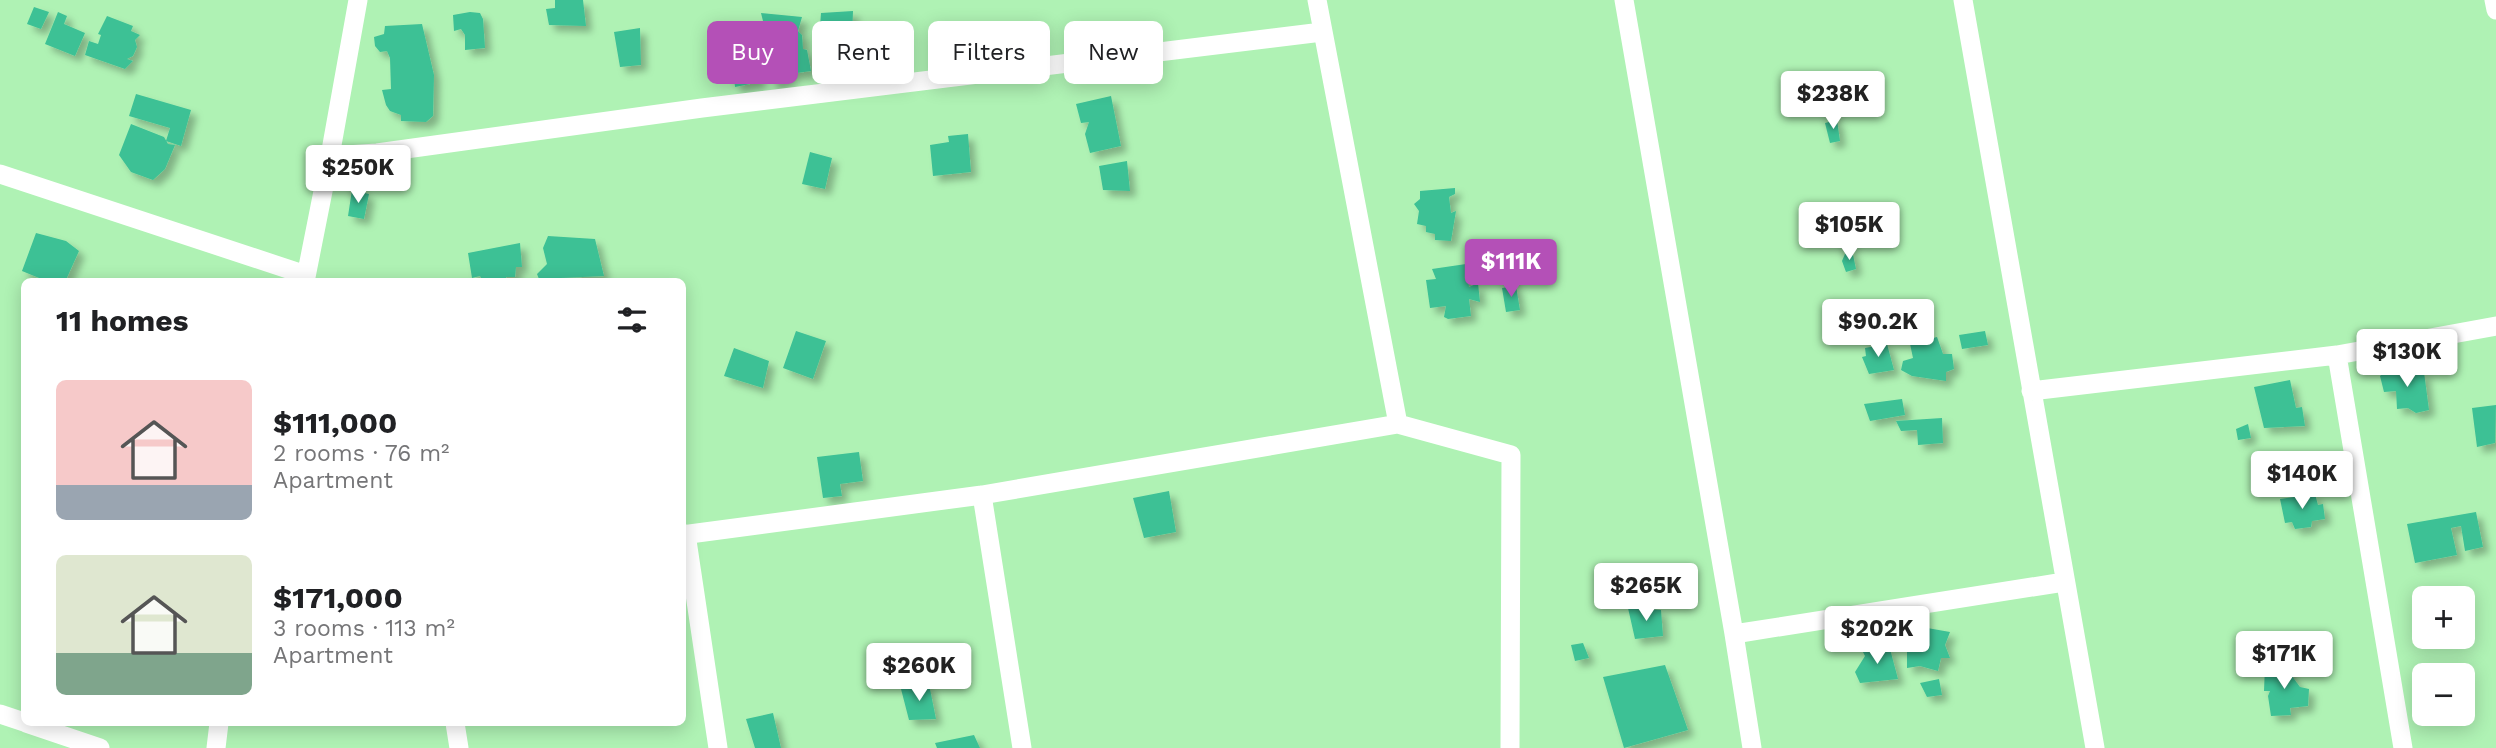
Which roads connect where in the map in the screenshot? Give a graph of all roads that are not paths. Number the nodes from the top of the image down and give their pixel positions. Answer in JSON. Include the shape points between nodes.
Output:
{"nodes":[{"id":1,"x":358,"y":0,"type":"edge"},
{"id":2,"x":1317,"y":0,"type":"edge"},
{"id":3,"x":1624,"y":0,"type":"edge"},
{"id":4,"x":1963,"y":0,"type":"edge"},
{"id":5,"x":2494,"y":0,"type":"edge"},
{"id":6,"x":2496,"y":10,"type":"edge"},
{"id":7,"x":1322,"y":32,"type":"junction"},
{"id":8,"x":330,"y":156,"type":"junction"},
{"id":9,"x":0,"y":174,"type":"edge"},
{"id":10,"x":305,"y":278,"type":"edge"},
{"id":11,"x":2496,"y":326,"type":"edge"},
{"id":12,"x":2337,"y":355,"type":"junction"},
{"id":13,"x":2032,"y":391,"type":"junction"},
{"id":14,"x":1398,"y":424,"type":"junction"},
{"id":15,"x":982,"y":495,"type":"junction"},
{"id":16,"x":686,"y":534,"type":"edge"},
{"id":17,"x":686,"y":547,"type":"edge"},
{"id":18,"x":2064,"y":582,"type":"junction"},
{"id":19,"x":1734,"y":634,"type":"junction"},
{"id":20,"x":0,"y":714,"type":"edge"},
{"id":21,"x":21,"y":721,"type":"edge"},
{"id":22,"x":37,"y":726,"type":"edge"},
{"id":23,"x":219,"y":726,"type":"edge"},
{"id":24,"x":455,"y":726,"type":"edge"},
{"id":25,"x":100,"y":748,"type":"edge"},
{"id":26,"x":216,"y":748,"type":"edge"},
{"id":27,"x":459,"y":748,"type":"edge"},
{"id":28,"x":718,"y":748,"type":"edge"},
{"id":29,"x":1022,"y":748,"type":"edge"},
{"id":30,"x":1510,"y":748,"type":"edge"},
{"id":31,"x":1752,"y":748,"type":"edge"},
{"id":32,"x":2095,"y":748,"type":"edge"},
{"id":33,"x":2403,"y":748,"type":"edge"}],
"edges":[{"from":1,"to":8,"type":"street"},
{"from":2,"to":7,"type":"street"},
{"from":3,"to":19,"type":"street"},
{"from":4,"to":13,"type":"street"},
{"from":5,"to":6,"type":"street"},
{"from":7,"to":8,"type":"street"},
{"from":7,"to":14,"type":"street"},
{"from":8,"to":10,"type":"street"},
{"from":9,"to":10,"type":"street"},
{"from":11,"to":12,"type":"street"},
{"from":12,"to":13,"type":"street"},
{"from":12,"to":33,"type":"street"},
{"from":13,"to":18,"type":"street"},
{"from":14,"to":15,"type":"street"},
{"from":14,"to":30,"type":"street","via":[[1511,455]]},
{"from":15,"to":16,"type":"street"},
{"from":15,"to":29,"type":"street"},
{"from":17,"to":28,"type":"street"},
{"from":18,"to":19,"type":"street"},
{"from":18,"to":32,"type":"street"},
{"from":19,"to":31,"type":"street"},
{"from":20,"to":21,"type":"street"},
{"from":22,"to":25,"type":"street"},
{"from":23,"to":26,"type":"street"},
{"from":24,"to":27,"type":"street"}]}
